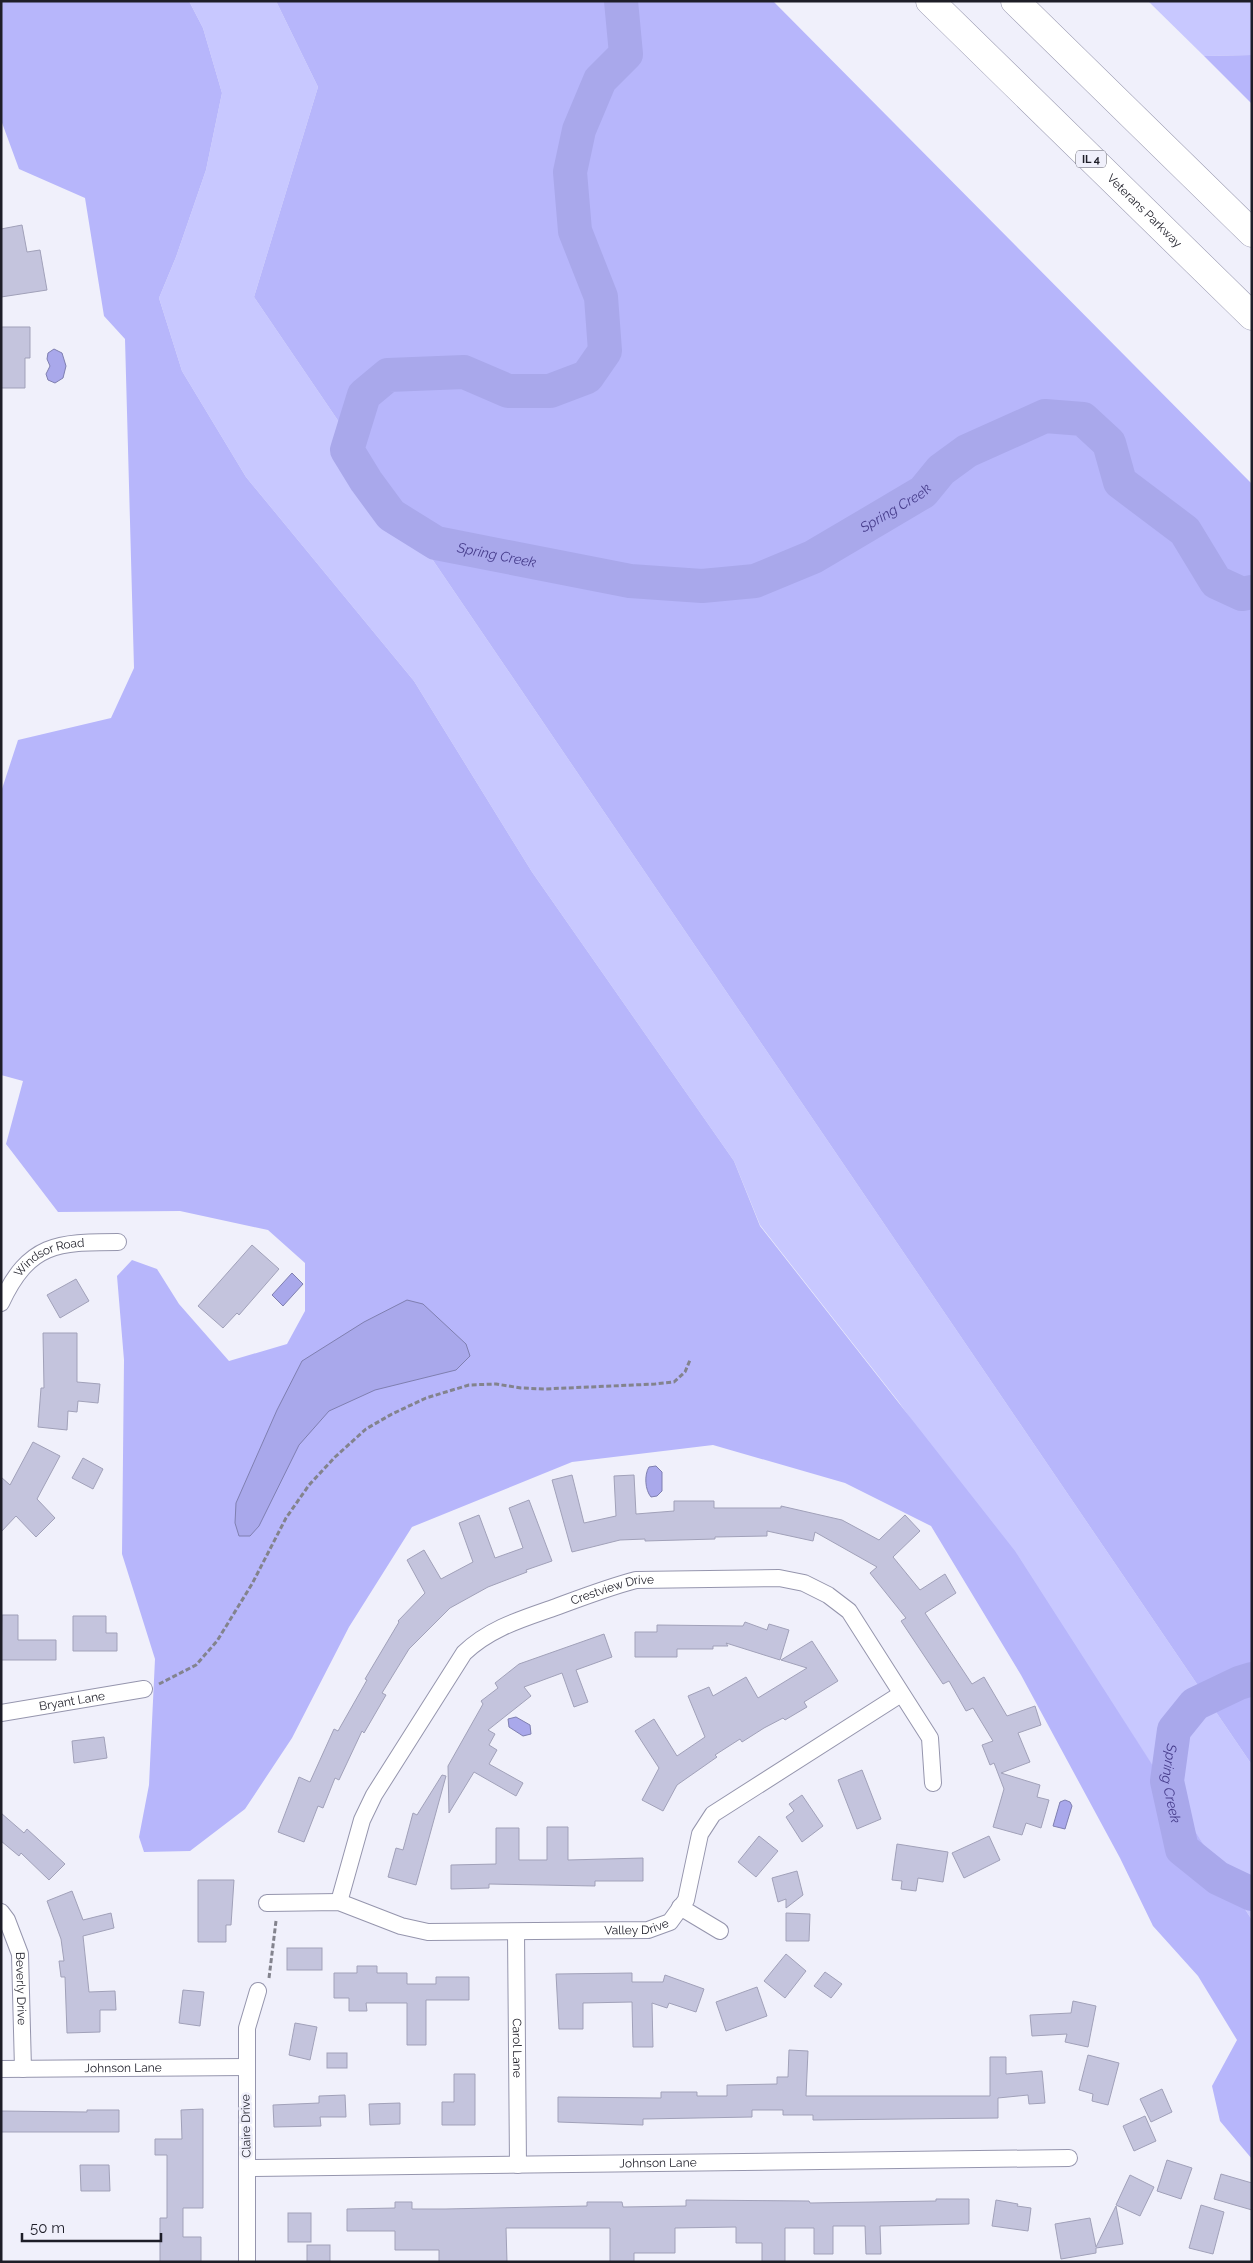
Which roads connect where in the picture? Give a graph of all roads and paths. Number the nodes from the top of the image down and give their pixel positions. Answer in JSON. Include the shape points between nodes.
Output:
{"nodes":[{"id":1,"x":930,"y":1,"type":"edge"},
{"id":2,"x":1015,"y":1,"type":"edge"},
{"id":3,"x":1252,"y":233,"type":"edge"},
{"id":4,"x":1252,"y":316,"type":"edge"},
{"id":5,"x":118,"y":1242,"type":"dead end"},
{"id":6,"x":1,"y":1303,"type":"edge"},
{"id":7,"x":690,"y":1360,"type":"dead end"},
{"id":8,"x":144,"y":1689,"type":"joint"},
{"id":9,"x":900,"y":1694,"type":"junction"},
{"id":10,"x":1,"y":1713,"type":"edge"},
{"id":11,"x":933,"y":1783,"type":"dead end"},
{"id":12,"x":339,"y":1902,"type":"junction"},
{"id":13,"x":267,"y":1903,"type":"dead end"},
{"id":14,"x":680,"y":1908,"type":"junction"},
{"id":15,"x":1,"y":1912,"type":"edge"},
{"id":16,"x":276,"y":1922,"type":"dead end"},
{"id":17,"x":720,"y":1931,"type":"dead end"},
{"id":18,"x":516,"y":1932,"type":"junction"},
{"id":19,"x":263,"y":1988,"type":"joint"},
{"id":20,"x":246,"y":2067,"type":"junction"},
{"id":21,"x":1,"y":2069,"type":"edge"},
{"id":22,"x":23,"y":2069,"type":"junction"},
{"id":23,"x":1068,"y":2158,"type":"dead end"},
{"id":24,"x":518,"y":2165,"type":"junction"},
{"id":25,"x":247,"y":2168,"type":"junction"},
{"id":26,"x":248,"y":2262,"type":"edge"}],
"edges":[{"from":1,"to":4,"type":"highway","name":"Veterans Parkway","number":"IL 4"},
{"from":2,"to":3,"type":"highway"},
{"from":5,"to":6,"type":"street","name":"Windsor Road","via":[[77,1242],[40,1253],[23,1265]]},
{"from":7,"to":8,"type":"path","via":[[685,1372],[674,1382],[545,1389],[469,1385],[426,1398],[379,1422],[335,1457],[309,1484],[286,1518],[252,1584],[217,1641],[196,1665]]},
{"from":8,"to":10,"type":"street","name":"Bryant Lane"},
{"from":9,"to":11,"type":"street","name":"Crestview Drive","via":[[930,1738]]},
{"from":9,"to":12,"type":"street","name":"Crestview Drive","via":[[849,1611],[804,1583],[779,1578],[636,1580],[499,1628],[464,1653],[374,1795],[362,1820]]},
{"from":9,"to":14,"type":"street","name":"Valley Drive","via":[[713,1814],[700,1834],[686,1900]]},
{"from":12,"to":13,"type":"street","name":"Valley Drive"},
{"from":12,"to":18,"type":"street","name":"Valley Drive","via":[[401,1926],[428,1932]]},
{"from":14,"to":17,"type":"street"},
{"from":14,"to":18,"type":"street","name":"Valley Drive","via":[[670,1922],[648,1930]]},
{"from":15,"to":22,"type":"street","name":"Beverly Drive","via":[[20,1954]]},
{"from":16,"to":19,"type":"path"},
{"from":18,"to":24,"type":"street","name":"Carol Lane"},
{"from":19,"to":20,"type":"street","name":"Claire Drive","via":[[247,2028]]},
{"from":20,"to":22,"type":"street","name":"Johnson Lane"},
{"from":20,"to":25,"type":"street","name":"Claire Drive"},
{"from":21,"to":22,"type":"street","name":"Johnson Lane"},
{"from":23,"to":24,"type":"street","name":"Johnson Lane"},
{"from":24,"to":25,"type":"street","name":"Johnson Lane"},
{"from":25,"to":26,"type":"street","name":"Claire Drive"}]}
